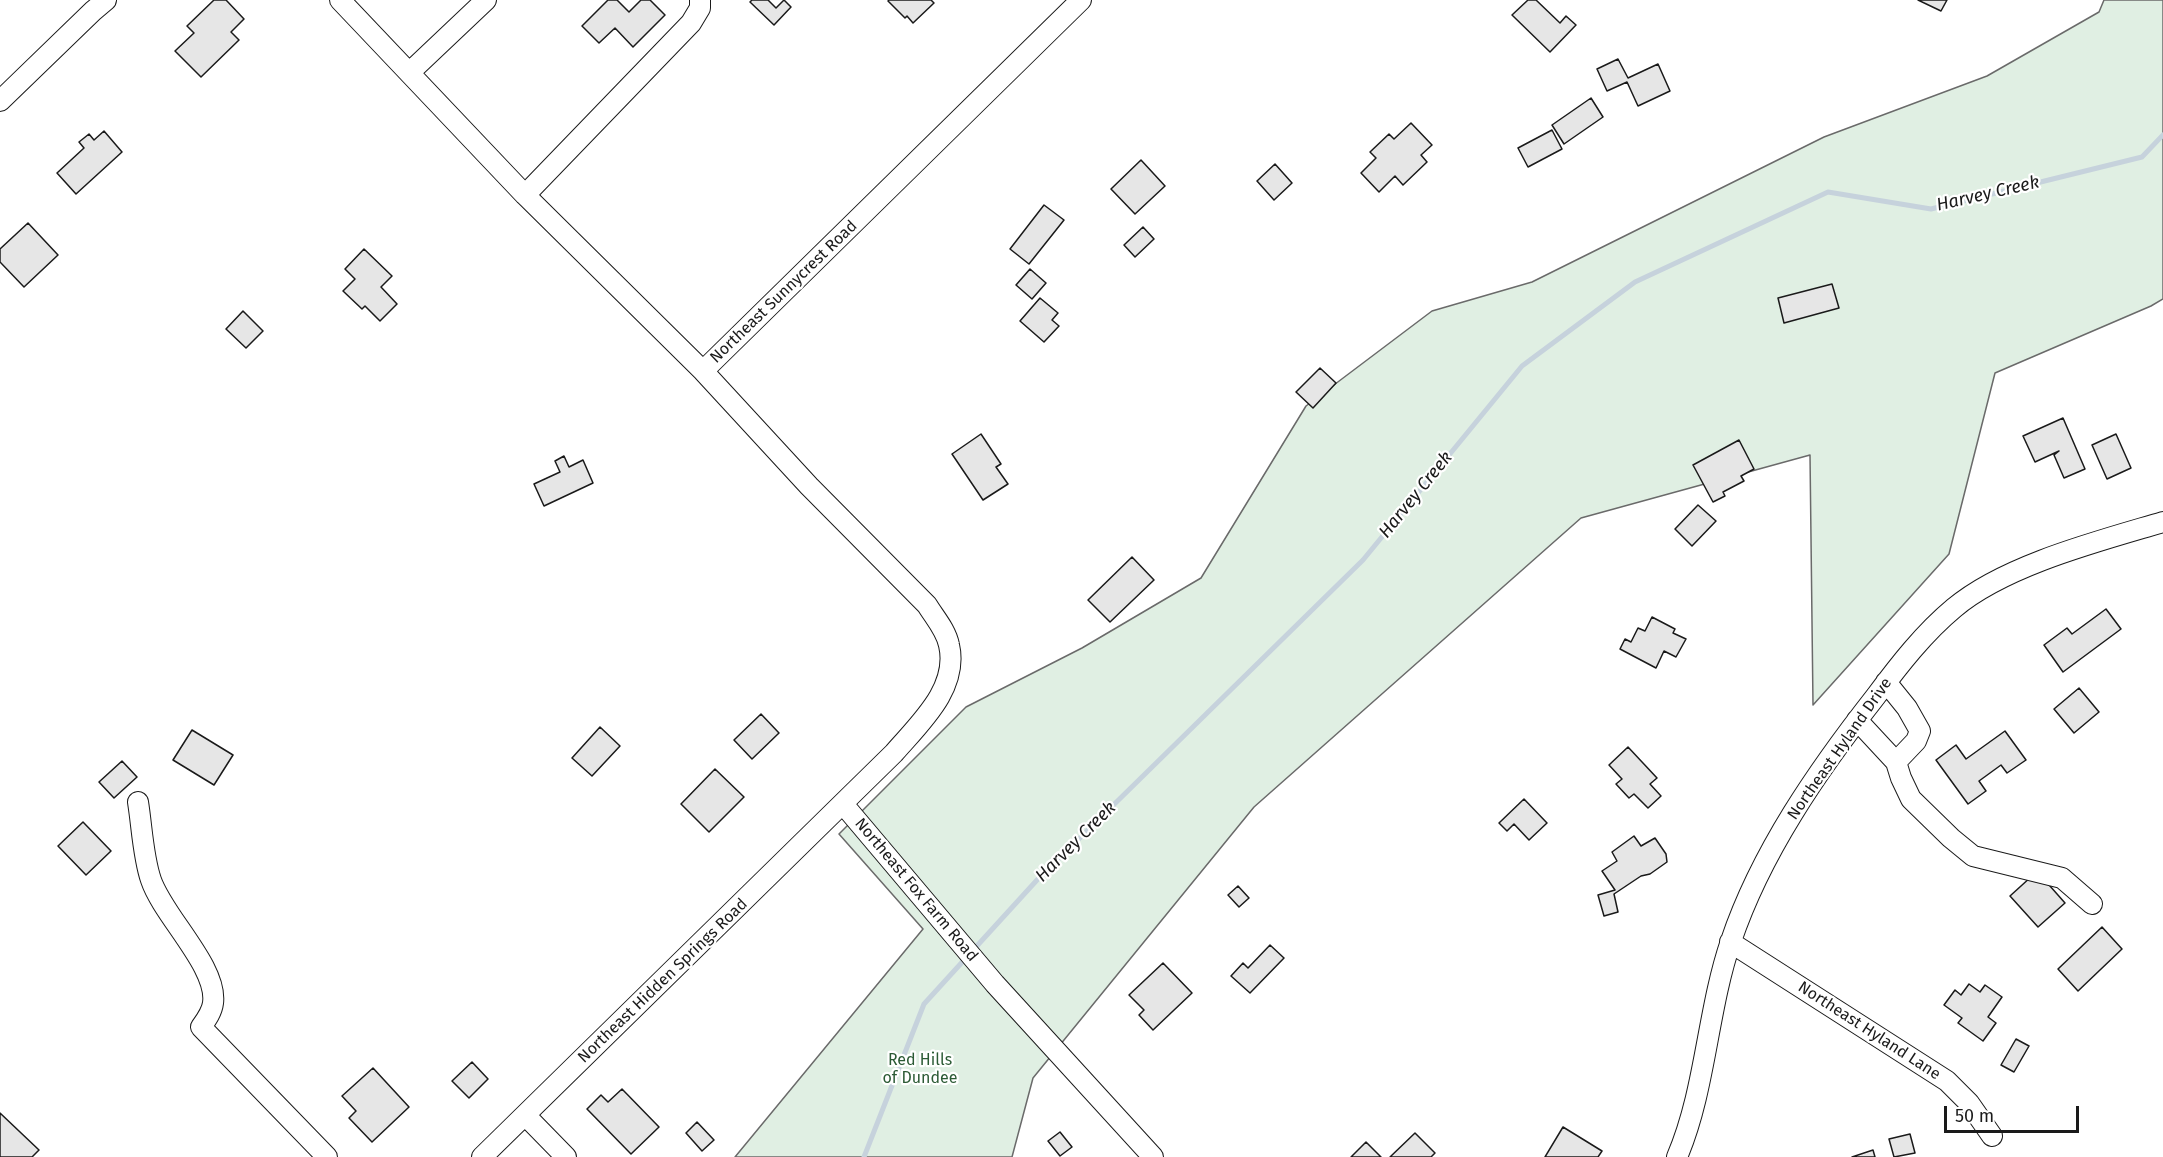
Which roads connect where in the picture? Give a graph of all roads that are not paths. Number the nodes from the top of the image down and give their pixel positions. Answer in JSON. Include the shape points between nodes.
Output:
{"nodes":[{"id":1,"x":106,"y":0,"type":"edge"},
{"id":2,"x":340,"y":0,"type":"edge"},
{"id":3,"x":486,"y":0,"type":"edge"},
{"id":4,"x":700,"y":0,"type":"edge"},
{"id":5,"x":1081,"y":0,"type":"edge"},
{"id":6,"x":410,"y":72,"type":"junction"},
{"id":7,"x":0,"y":101,"type":"edge"},
{"id":8,"x":525,"y":195,"type":"junction"},
{"id":9,"x":703,"y":371,"type":"junction"},
{"id":10,"x":2163,"y":522,"type":"edge"},
{"id":11,"x":1887,"y":682,"type":"junction"},
{"id":12,"x":1857,"y":720,"type":"junction"},
{"id":13,"x":1896,"y":762,"type":"junction"},
{"id":14,"x":138,"y":802,"type":"dead end"},
{"id":15,"x":843,"y":804,"type":"junction"},
{"id":16,"x":2092,"y":904,"type":"dead end"},
{"id":17,"x":1730,"y":942,"type":"junction"},
{"id":18,"x":525,"y":1115,"type":"junction"},
{"id":19,"x":1992,"y":1136,"type":"dead end"},
{"id":20,"x":327,"y":1157,"type":"edge"},
{"id":21,"x":482,"y":1157,"type":"edge"},
{"id":22,"x":566,"y":1157,"type":"edge"},
{"id":23,"x":1153,"y":1157,"type":"edge"},
{"id":24,"x":1677,"y":1157,"type":"edge"}],
"edges":[{"from":1,"to":7,"type":"street"},
{"from":2,"to":6,"type":"street","name":"Northeast Sunnycrest Road"},
{"from":3,"to":6,"type":"street"},
{"from":4,"to":8,"type":"street","via":[[691,23]]},
{"from":5,"to":9,"type":"street","name":"Northeast Sunnycrest Road"},
{"from":6,"to":8,"type":"street","name":"Northeast Sunnycrest Road"},
{"from":8,"to":9,"type":"street","name":"Northeast Sunnycrest Road"},
{"from":9,"to":15,"type":"street","name":"Northeast Fox Farm Road","via":[[927,605],[949,644],[951,660],[946,687],[894,753]]},
{"from":10,"to":11,"type":"street","name":"Northeast Hyland Drive","via":[[2031,564],[1986,587],[1954,607]]},
{"from":11,"to":12,"type":"street","name":"Northeast Hyland Drive"},
{"from":11,"to":13,"type":"street","via":[[1920,731]]},
{"from":12,"to":13,"type":"street"},
{"from":12,"to":17,"type":"street","name":"Northeast Hyland Drive","via":[[1779,837]]},
{"from":13,"to":16,"type":"street","via":[[1911,799],[1973,856],[2062,878]]},
{"from":14,"to":20,"type":"street","via":[[150,879],[160,902],[201,960],[213,992],[213,1004],[201,1027]]},
{"from":15,"to":18,"type":"street","name":"Northeast Hidden Springs Road"},
{"from":15,"to":23,"type":"street","name":"Northeast Fox Farm Road","via":[[995,984]]},
{"from":17,"to":19,"type":"street","name":"Northeast Hyland Lane","via":[[1947,1082],[1969,1103]]},
{"from":17,"to":24,"type":"street","name":"Northeast Hyland Drive","via":[[1700,1078]]},
{"from":18,"to":21,"type":"street","name":"Northeast Hidden Springs Road"},
{"from":18,"to":22,"type":"street"}]}
